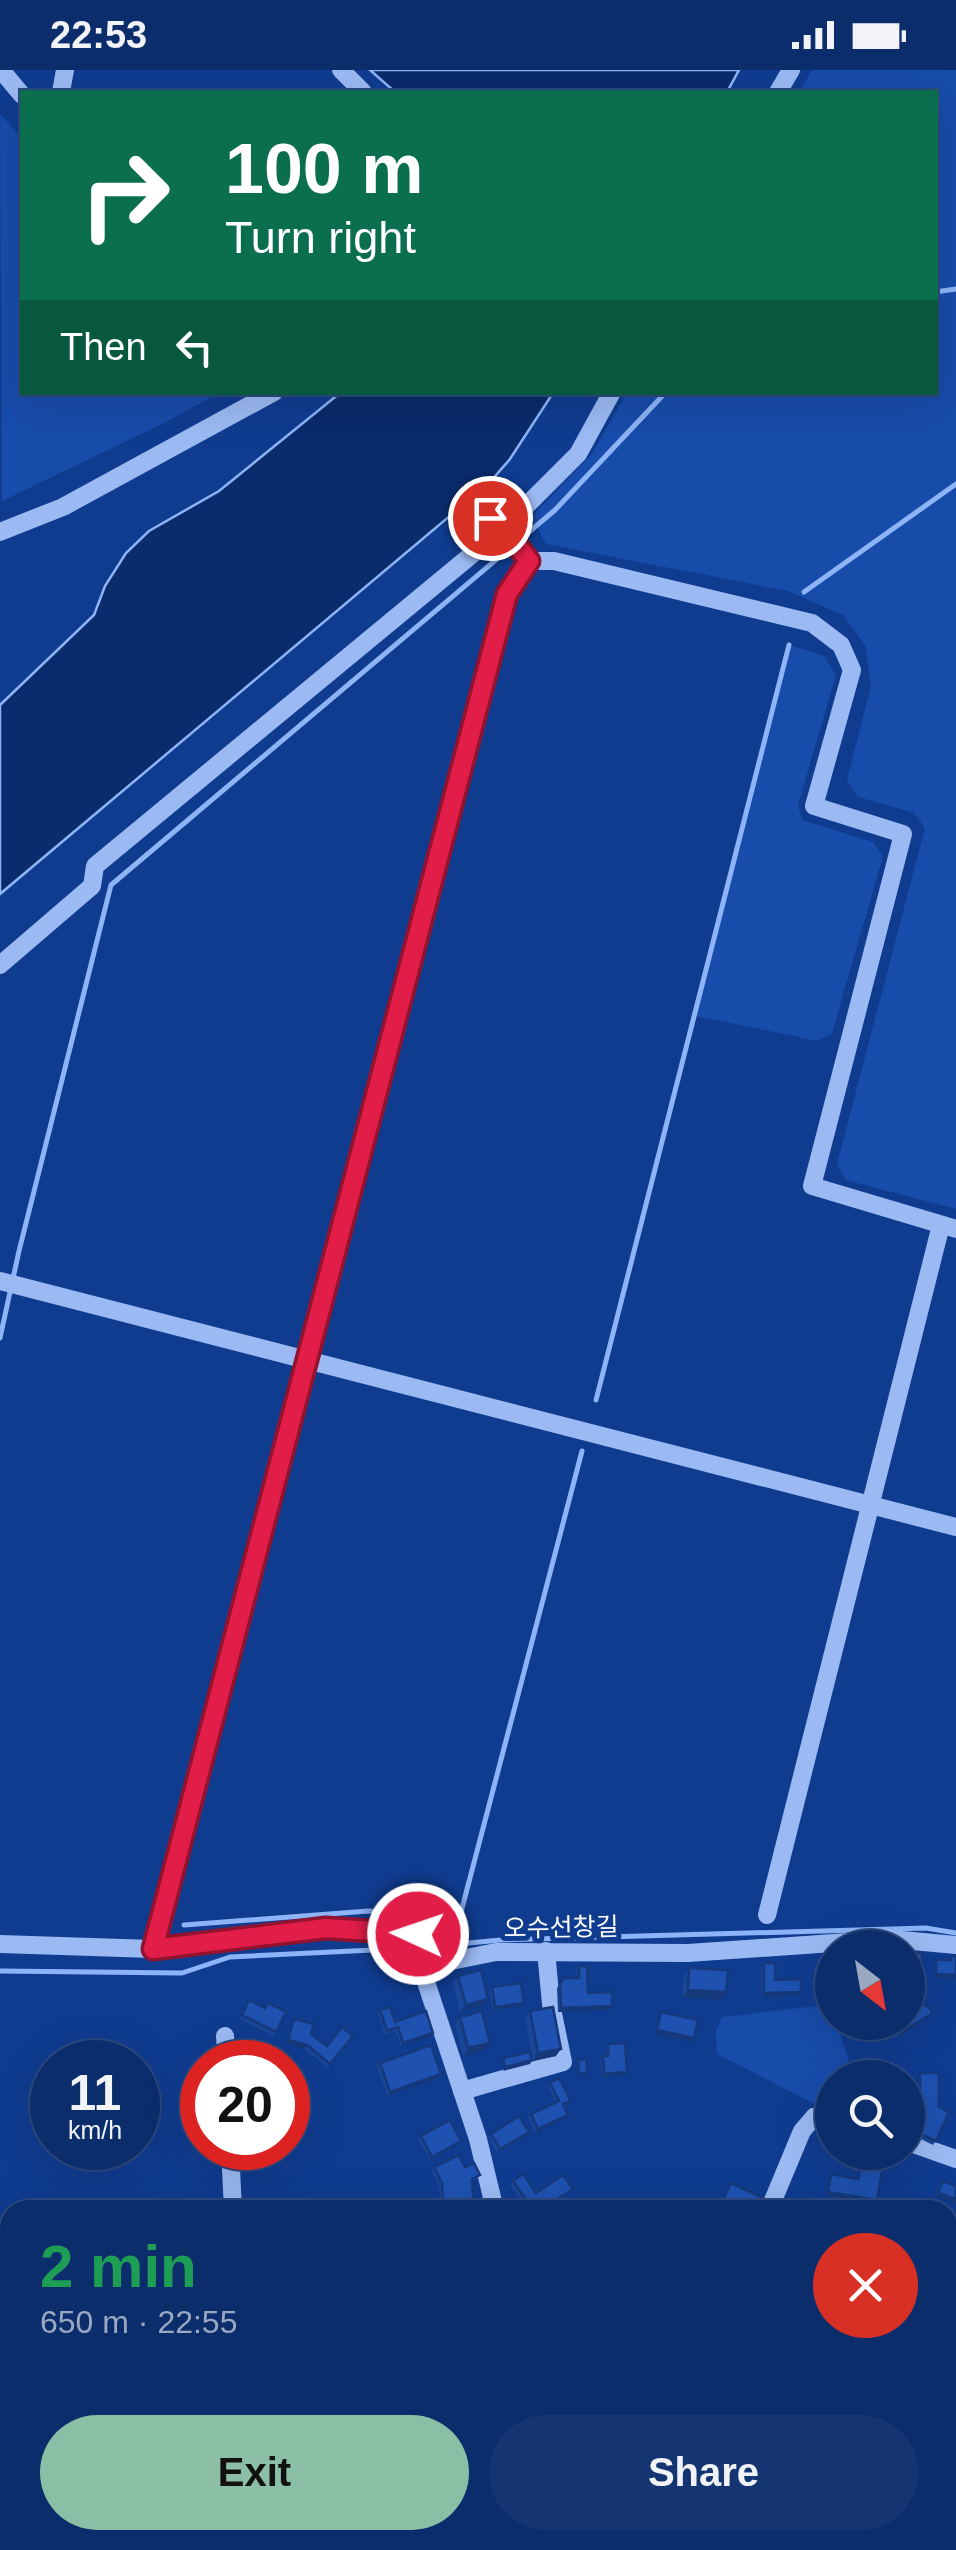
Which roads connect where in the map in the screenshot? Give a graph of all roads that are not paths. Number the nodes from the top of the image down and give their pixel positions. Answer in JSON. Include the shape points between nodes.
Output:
{"nodes":[{"id":1,"x":1,"y":70,"type":"edge"},
{"id":2,"x":341,"y":70,"type":"edge"},
{"id":3,"x":361,"y":90,"type":"edge"},
{"id":4,"x":20,"y":92,"type":"edge"},
{"id":5,"x":268,"y":395,"type":"edge"},
{"id":6,"x":610,"y":395,"type":"edge"},
{"id":7,"x":497,"y":523,"type":"junction"},
{"id":8,"x":0,"y":532,"type":"edge"},
{"id":9,"x":529,"y":561,"type":"junction"},
{"id":10,"x":0,"y":965,"type":"edge"},
{"id":11,"x":948,"y":1227,"type":"edge"},
{"id":12,"x":0,"y":1281,"type":"edge"},
{"id":13,"x":306,"y":1358,"type":"junction"},
{"id":14,"x":871,"y":1504,"type":"junction"},
{"id":15,"x":956,"y":1526,"type":"edge"},
{"id":16,"x":768,"y":1915,"type":"dead end"},
{"id":17,"x":0,"y":1944,"type":"edge"},
{"id":18,"x":956,"y":1945,"type":"edge"},
{"id":19,"x":153,"y":1949,"type":"junction"},
{"id":20,"x":546,"y":1952,"type":"junction"},
{"id":21,"x":421,"y":1967,"type":"junction"},
{"id":22,"x":226,"y":2036,"type":"dead end"},
{"id":23,"x":226,"y":2040,"type":"edge"},
{"id":24,"x":462,"y":2091,"type":"junction"},
{"id":25,"x":815,"y":2117,"type":"edge"},
{"id":26,"x":925,"y":2148,"type":"edge"},
{"id":27,"x":956,"y":2159,"type":"edge"},
{"id":28,"x":231,"y":2170,"type":"edge"},
{"id":29,"x":233,"y":2200,"type":"edge"},
{"id":30,"x":492,"y":2200,"type":"edge"},
{"id":31,"x":774,"y":2200,"type":"edge"}],
"edges":[{"from":1,"to":4,"type":"street"},
{"from":2,"to":3,"type":"street"},
{"from":5,"to":8,"type":"street","via":[[63,507]]},
{"from":6,"to":7,"type":"street","via":[[578,454]]},
{"from":7,"to":9,"type":"street"},
{"from":7,"to":10,"type":"street","via":[[95,866],[92,886]]},
{"from":9,"to":11,"type":"street","via":[[554,561],[812,623],[841,645],[852,670],[814,806],[903,834],[812,1186]]},
{"from":9,"to":13,"type":"street","via":[[507,594]]},
{"from":11,"to":14,"type":"street"},
{"from":12,"to":13,"type":"street"},
{"from":13,"to":14,"type":"street"},
{"from":13,"to":19,"type":"street"},
{"from":14,"to":15,"type":"street"},
{"from":14,"to":16,"type":"street"},
{"from":17,"to":19,"type":"street"},
{"from":18,"to":20,"type":"street","name":"오수선창길","via":[[891,1939],[688,1953]]},
{"from":19,"to":21,"type":"street","via":[[326,1928],[418,1934]]},
{"from":20,"to":21,"type":"street","name":"오수선창길","via":[[496,1952]]},
{"from":20,"to":24,"type":"street","via":[[564,2062]]},
{"from":21,"to":24,"type":"street"},
{"from":22,"to":23,"type":"street"},
{"from":24,"to":30,"type":"street"},
{"from":25,"to":31,"type":"street","via":[[802,2131]]},
{"from":26,"to":27,"type":"street"},
{"from":28,"to":29,"type":"street"}]}
